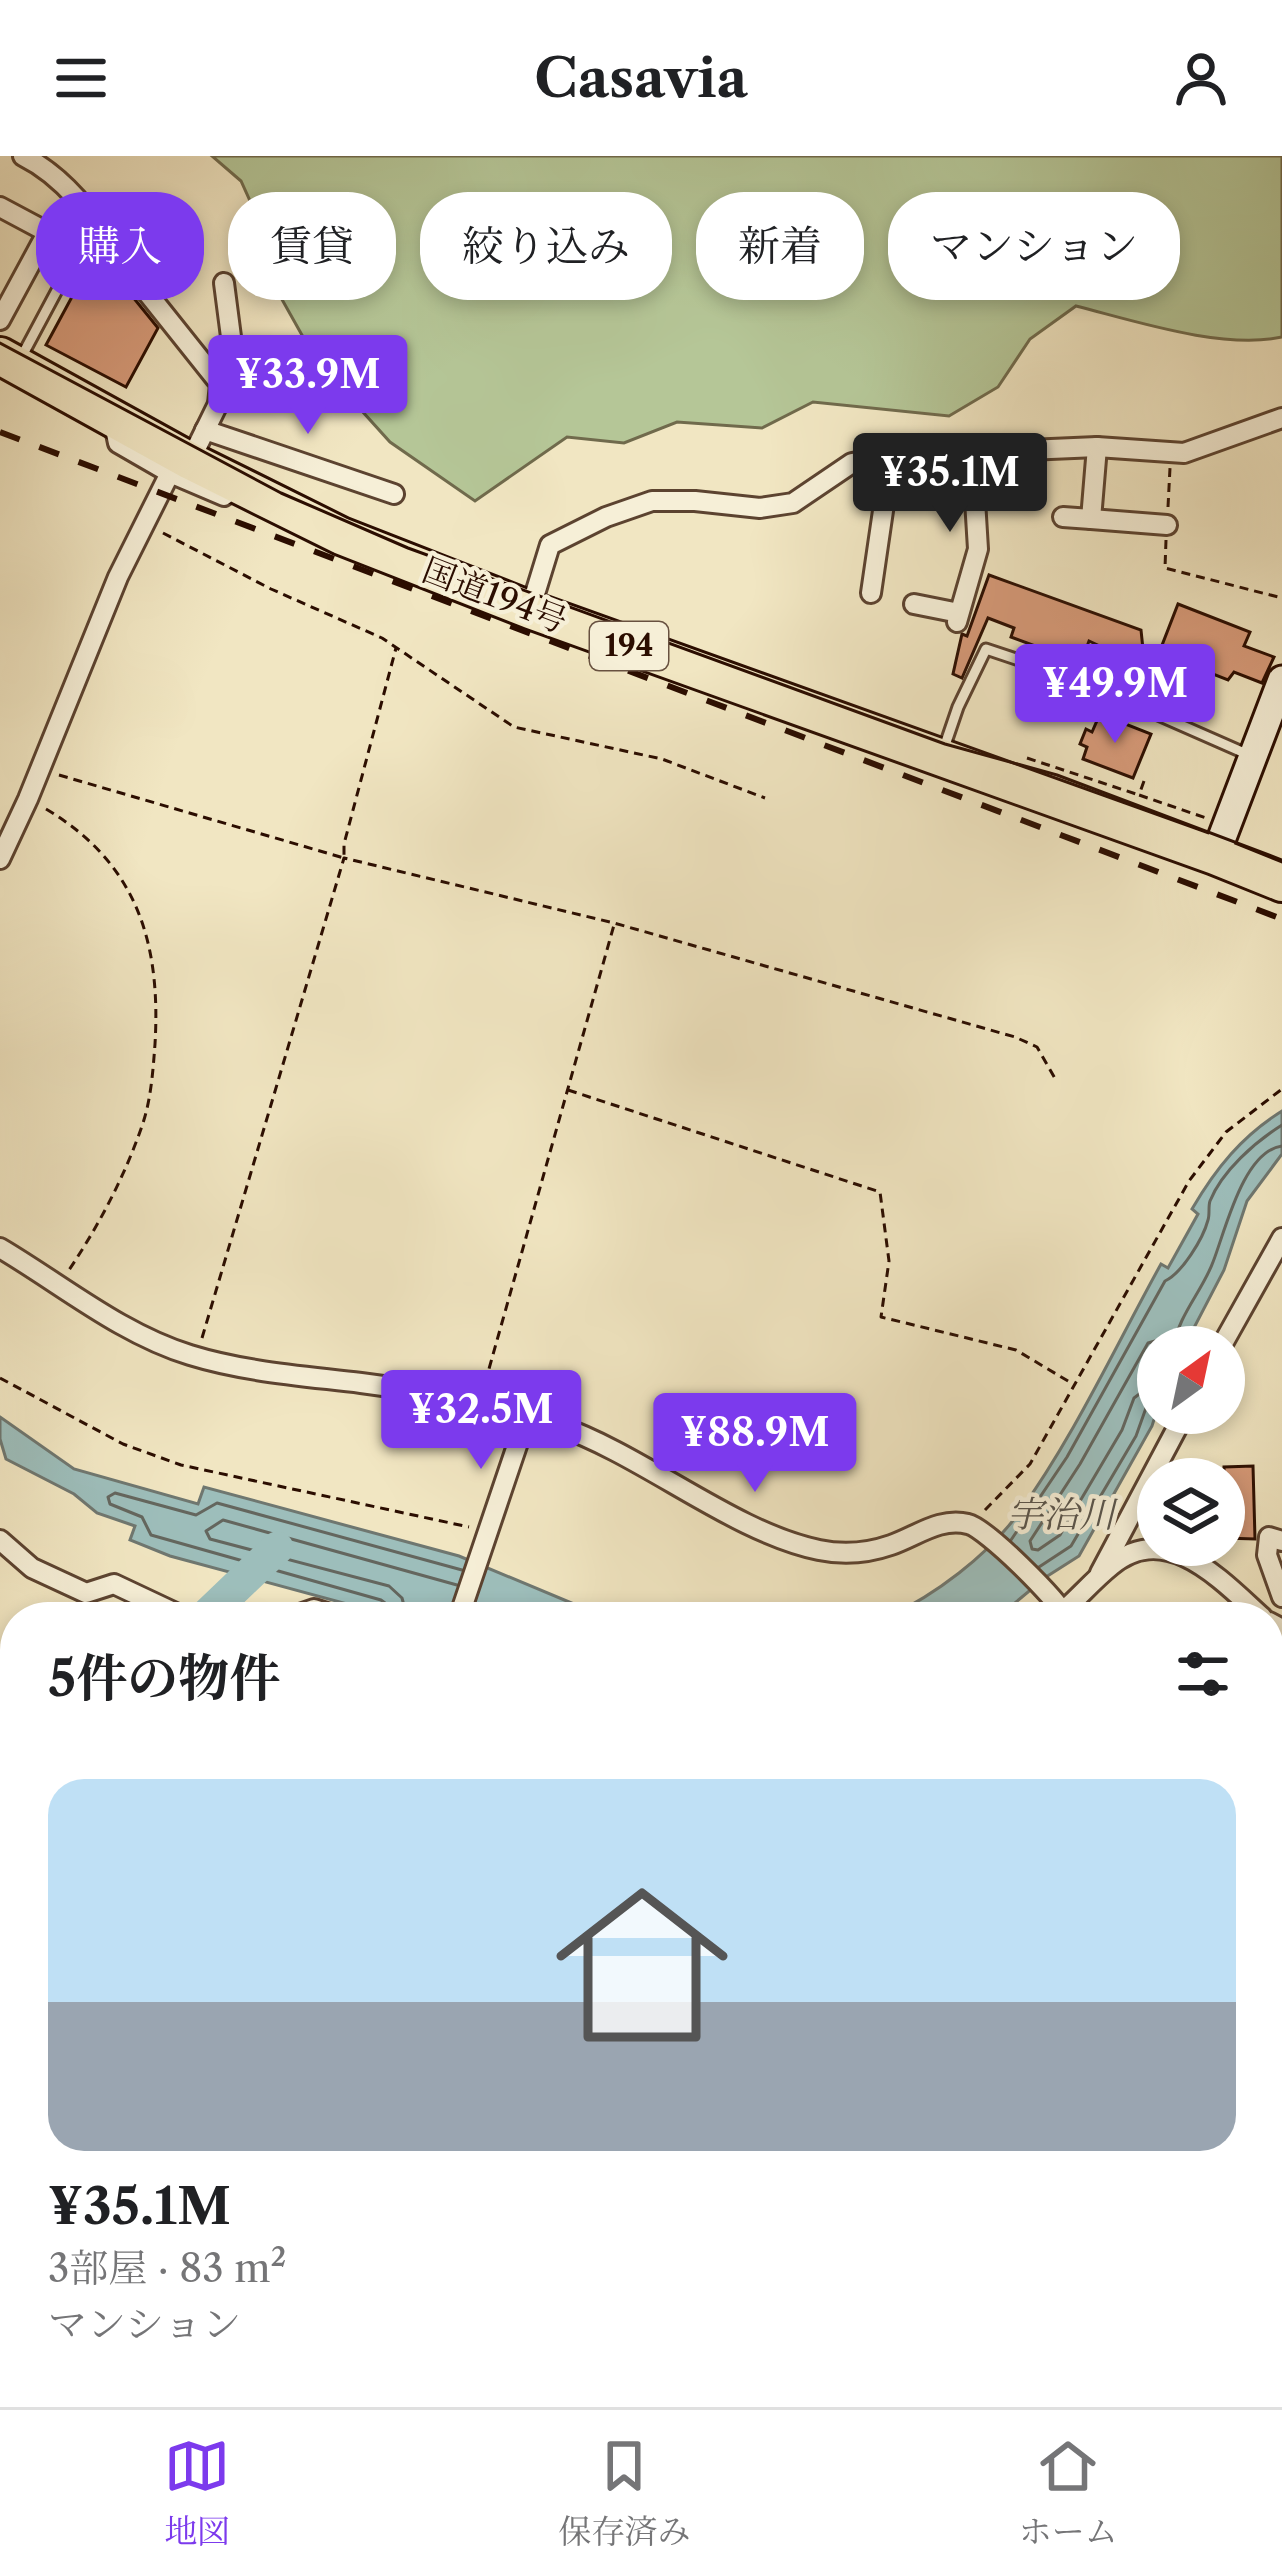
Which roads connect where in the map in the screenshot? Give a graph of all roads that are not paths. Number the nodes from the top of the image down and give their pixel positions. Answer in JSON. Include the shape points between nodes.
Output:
{"nodes":[{"id":1,"x":23,"y":156,"type":"edge"},
{"id":2,"x":73,"y":192,"type":"edge"},
{"id":3,"x":0,"y":207,"type":"edge"},
{"id":4,"x":36,"y":227,"type":"edge"},
{"id":5,"x":36,"y":253,"type":"edge"},
{"id":6,"x":224,"y":283,"type":"dead end"},
{"id":7,"x":47,"y":300,"type":"edge"},
{"id":8,"x":153,"y":300,"type":"edge"},
{"id":9,"x":0,"y":320,"type":"edge"},
{"id":10,"x":8,"y":360,"type":"edge"},
{"id":11,"x":218,"y":404,"type":"junction"},
{"id":12,"x":1282,"y":418,"type":"edge"},
{"id":13,"x":1097,"y":447,"type":"junction"},
{"id":14,"x":972,"y":451,"type":"junction"},
{"id":15,"x":188,"y":455,"type":"junction"},
{"id":16,"x":891,"y":456,"type":"junction"},
{"id":17,"x":394,"y":494,"type":"dead end"},
{"id":18,"x":1063,"y":517,"type":"dead end"},
{"id":19,"x":1091,"y":519,"type":"junction"},
{"id":20,"x":1167,"y":525,"type":"road end"},
{"id":21,"x":871,"y":593,"type":"dead end"},
{"id":22,"x":914,"y":604,"type":"dead end"},
{"id":23,"x":530,"y":610,"type":"junction"},
{"id":24,"x":1279,"y":698,"type":"edge"},
{"id":25,"x":1253,"y":757,"type":"junction"},
{"id":26,"x":940,"y":759,"type":"junction"},
{"id":27,"x":1215,"y":856,"type":"junction"},
{"id":28,"x":0,"y":859,"type":"edge"},
{"id":29,"x":1282,"y":883,"type":"edge"},
{"id":30,"x":1282,"y":1238,"type":"edge"},
{"id":31,"x":0,"y":1248,"type":"edge"},
{"id":32,"x":1233,"y":1326,"type":"edge"},
{"id":33,"x":527,"y":1416,"type":"junction"},
{"id":34,"x":1174,"y":1434,"type":"edge"},
{"id":35,"x":0,"y":1540,"type":"edge"},
{"id":36,"x":1282,"y":1541,"type":"edge"},
{"id":37,"x":1091,"y":1588,"type":"junction"},
{"id":38,"x":1282,"y":1597,"type":"edge"},
{"id":39,"x":152,"y":1602,"type":"edge"},
{"id":40,"x":464,"y":1602,"type":"edge"},
{"id":41,"x":1051,"y":1602,"type":"edge"},
{"id":42,"x":1072,"y":1602,"type":"edge"},
{"id":43,"x":1246,"y":1602,"type":"edge"}],
"edges":[{"from":1,"to":2,"type":"street"},
{"from":3,"to":4,"type":"street"},
{"from":5,"to":9,"type":"street"},
{"from":6,"to":11,"type":"street","via":[[237,383]]},
{"from":7,"to":10,"type":"lane"},
{"from":8,"to":11,"type":"street","via":[[220,384]]},
{"from":10,"to":15,"type":"highway","name":"国道194号","number":"194"},
{"from":11,"to":15,"type":"street"},
{"from":12,"to":13,"type":"street","via":[[1184,453]]},
{"from":13,"to":14,"type":"street"},
{"from":13,"to":19,"type":"street"},
{"from":14,"to":16,"type":"street"},
{"from":14,"to":22,"type":"street","via":[[978,550],[958,618]]},
{"from":15,"to":17,"type":"street"},
{"from":15,"to":23,"type":"highway","name":"国道194号","number":"194","via":[[341,536]]},
{"from":15,"to":28,"type":"street","via":[[118,577]]},
{"from":16,"to":21,"type":"street"},
{"from":16,"to":23,"type":"street","via":[[852,463],[793,503],[652,501],[606,517],[550,545]]},
{"from":18,"to":19,"type":"street"},
{"from":19,"to":20,"type":"street"},
{"from":23,"to":26,"type":"highway","name":"国道194号","number":"194"},
{"from":24,"to":25,"type":"street"},
{"from":25,"to":26,"type":"lane","via":[[986,650]]},
{"from":25,"to":27,"type":"street"},
{"from":26,"to":27,"type":"highway","name":"国道194号","number":"194"},
{"from":27,"to":29,"type":"highway","name":"国道194号","number":"194"},
{"from":30,"to":32,"type":"street"},
{"from":31,"to":33,"type":"street","via":[[136,1332],[196,1357]]},
{"from":33,"to":40,"type":"street"},
{"from":33,"to":41,"type":"street","via":[[814,1549],[866,1551],[942,1522],[974,1525]]},
{"from":34,"to":37,"type":"street"},
{"from":35,"to":39,"type":"street","via":[[32,1568],[86,1593],[114,1584]]},
{"from":36,"to":38,"type":"street","via":[[1269,1537],[1267,1555]]},
{"from":37,"to":42,"type":"street"},
{"from":37,"to":43,"type":"street","via":[[1138,1552],[1180,1552]]}]}
